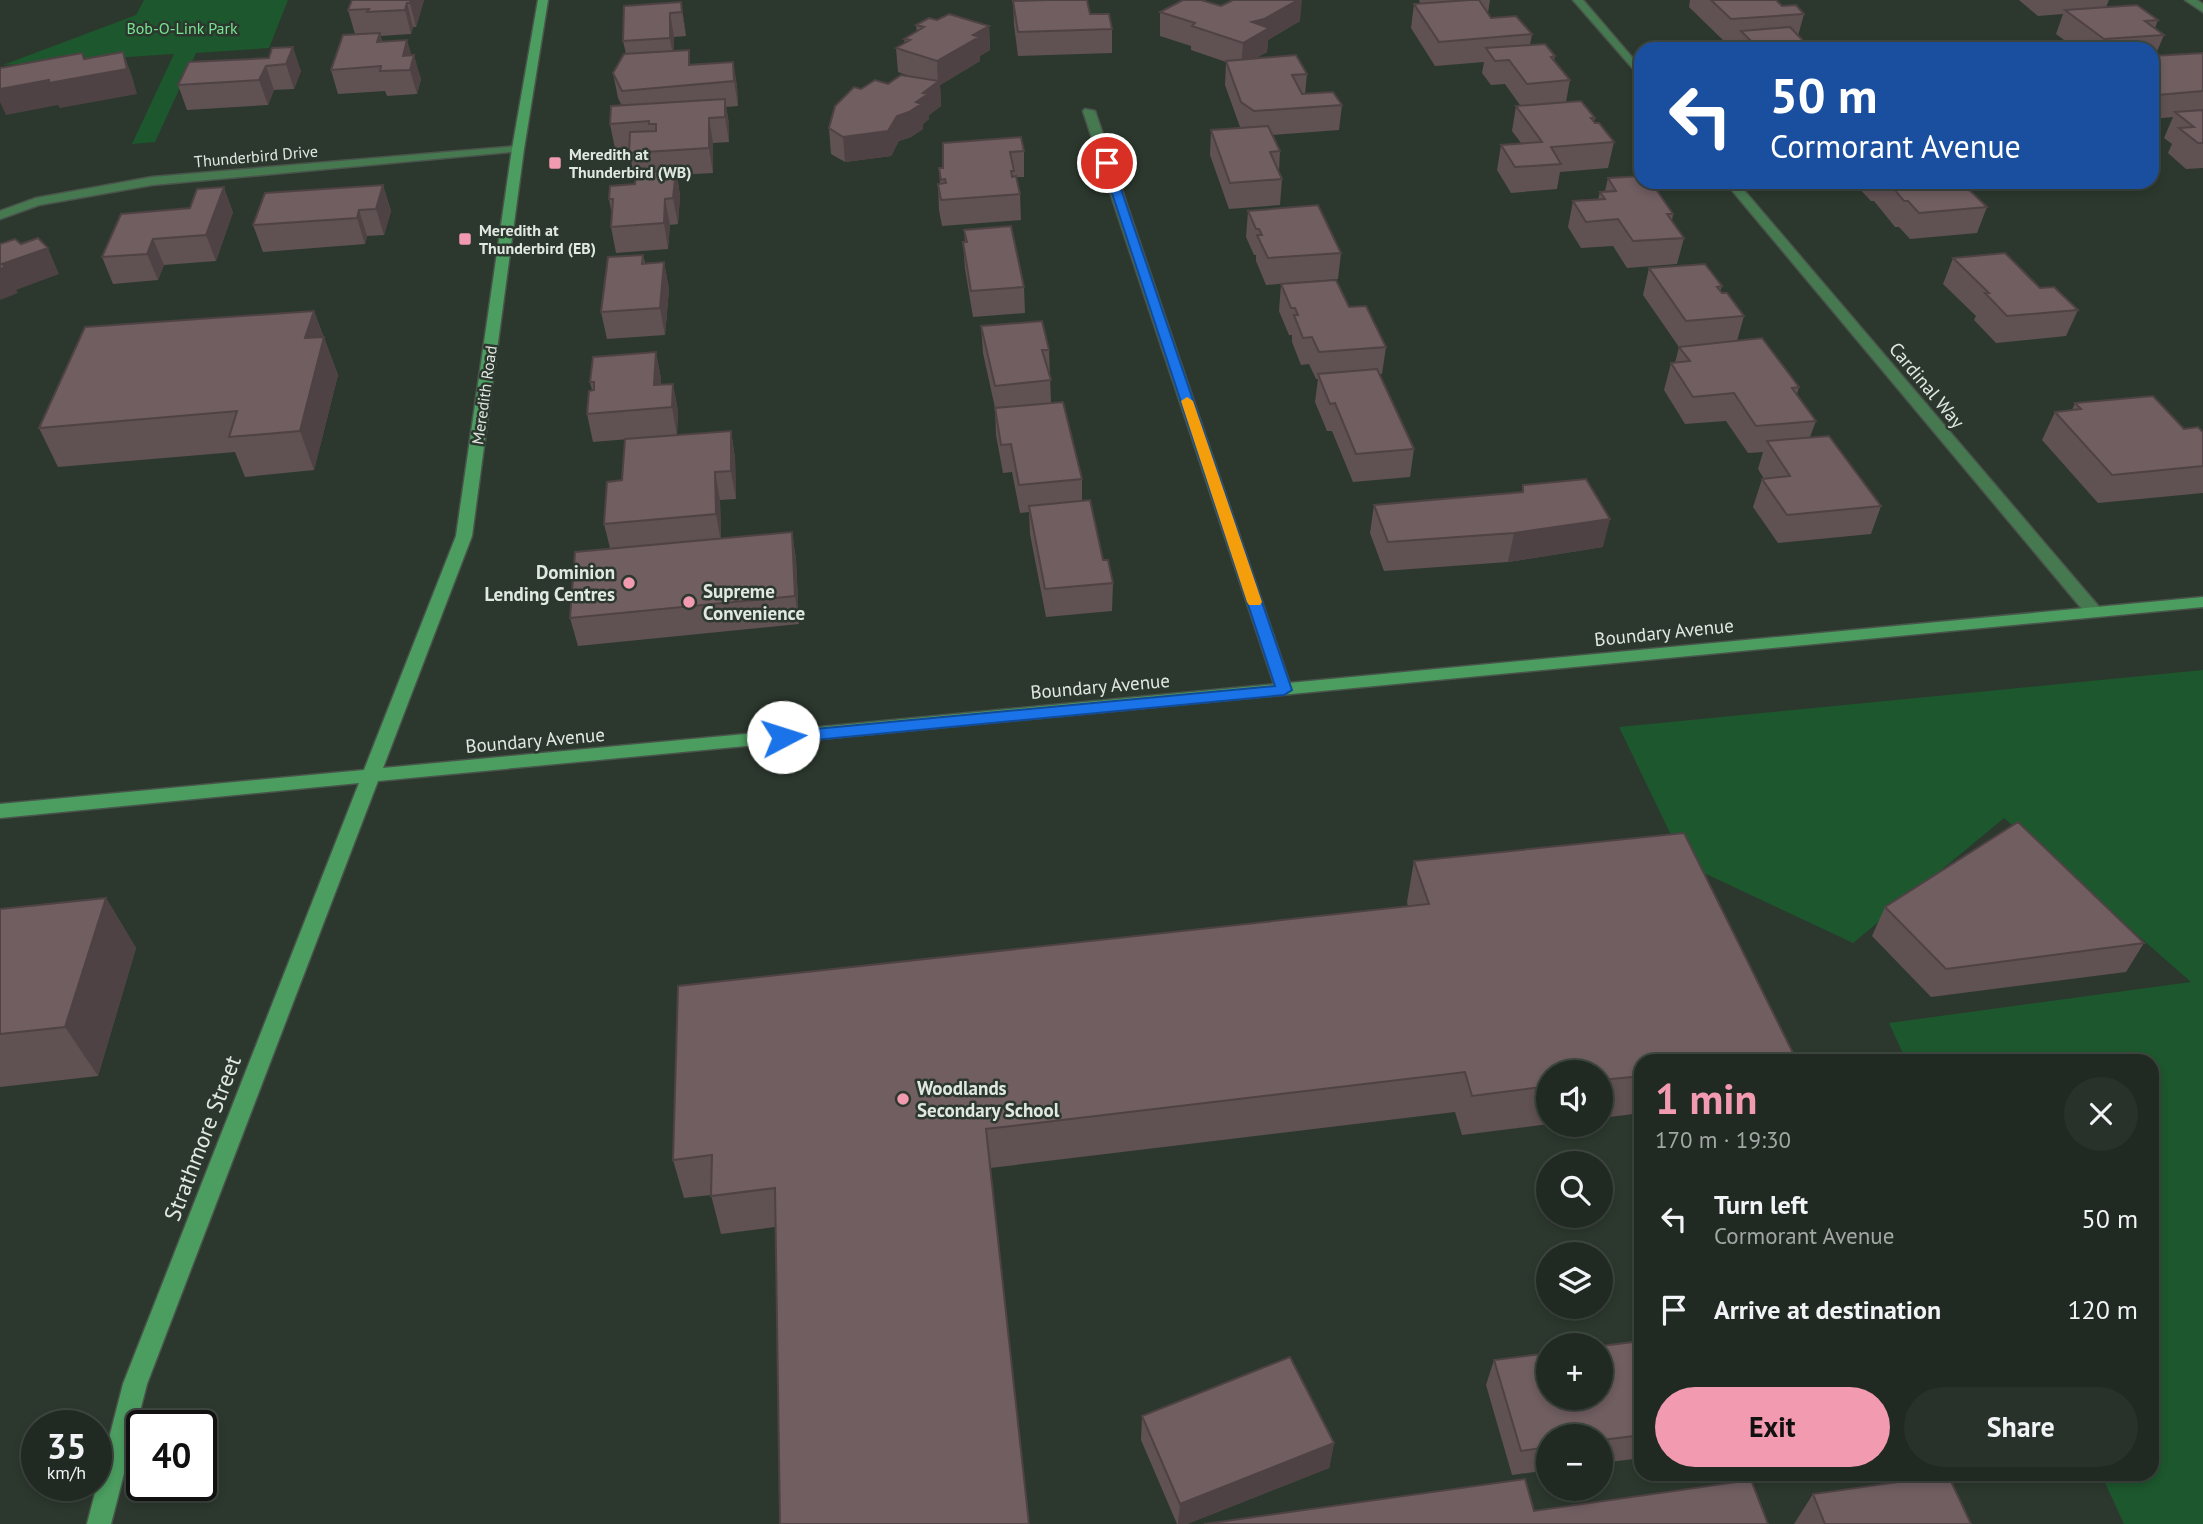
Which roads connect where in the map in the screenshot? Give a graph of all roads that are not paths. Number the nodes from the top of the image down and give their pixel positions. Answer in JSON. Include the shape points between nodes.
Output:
{"nodes":[{"id":1,"x":542,"y":0,"type":"edge"},
{"id":2,"x":1578,"y":0,"type":"edge"},
{"id":3,"x":2190,"y":0,"type":"edge"},
{"id":4,"x":2203,"y":9,"type":"edge"},
{"id":5,"x":1634,"y":66,"type":"edge"},
{"id":6,"x":1089,"y":111,"type":"dead end"},
{"id":7,"x":518,"y":149,"type":"junction"},
{"id":8,"x":1737,"y":189,"type":"edge"},
{"id":9,"x":0,"y":215,"type":"edge"},
{"id":10,"x":2203,"y":602,"type":"edge"},
{"id":11,"x":2094,"y":612,"type":"junction"},
{"id":12,"x":1284,"y":690,"type":"junction"},
{"id":13,"x":371,"y":776,"type":"junction"},
{"id":14,"x":0,"y":811,"type":"edge"},
{"id":15,"x":99,"y":1524,"type":"edge"}],
"edges":[{"from":1,"to":7,"type":"street","name":"Meredith Road"},
{"from":2,"to":5,"type":"street"},
{"from":3,"to":4,"type":"street"},
{"from":6,"to":12,"type":"street"},
{"from":7,"to":9,"type":"street","name":"Thunderbird Drive","via":[[152,181],[36,202]]},
{"from":7,"to":13,"type":"street","name":"Meredith Road","via":[[464,536]]},
{"from":8,"to":11,"type":"street","name":"Cardinal Way"},
{"from":10,"to":11,"type":"street","name":"Boundary Avenue"},
{"from":11,"to":12,"type":"street","name":"Boundary Avenue"},
{"from":12,"to":13,"type":"street","name":"Boundary Avenue"},
{"from":13,"to":14,"type":"street","name":"Boundary Avenue"},
{"from":13,"to":15,"type":"street","name":"Strathmore Street","via":[[135,1384]]}]}
